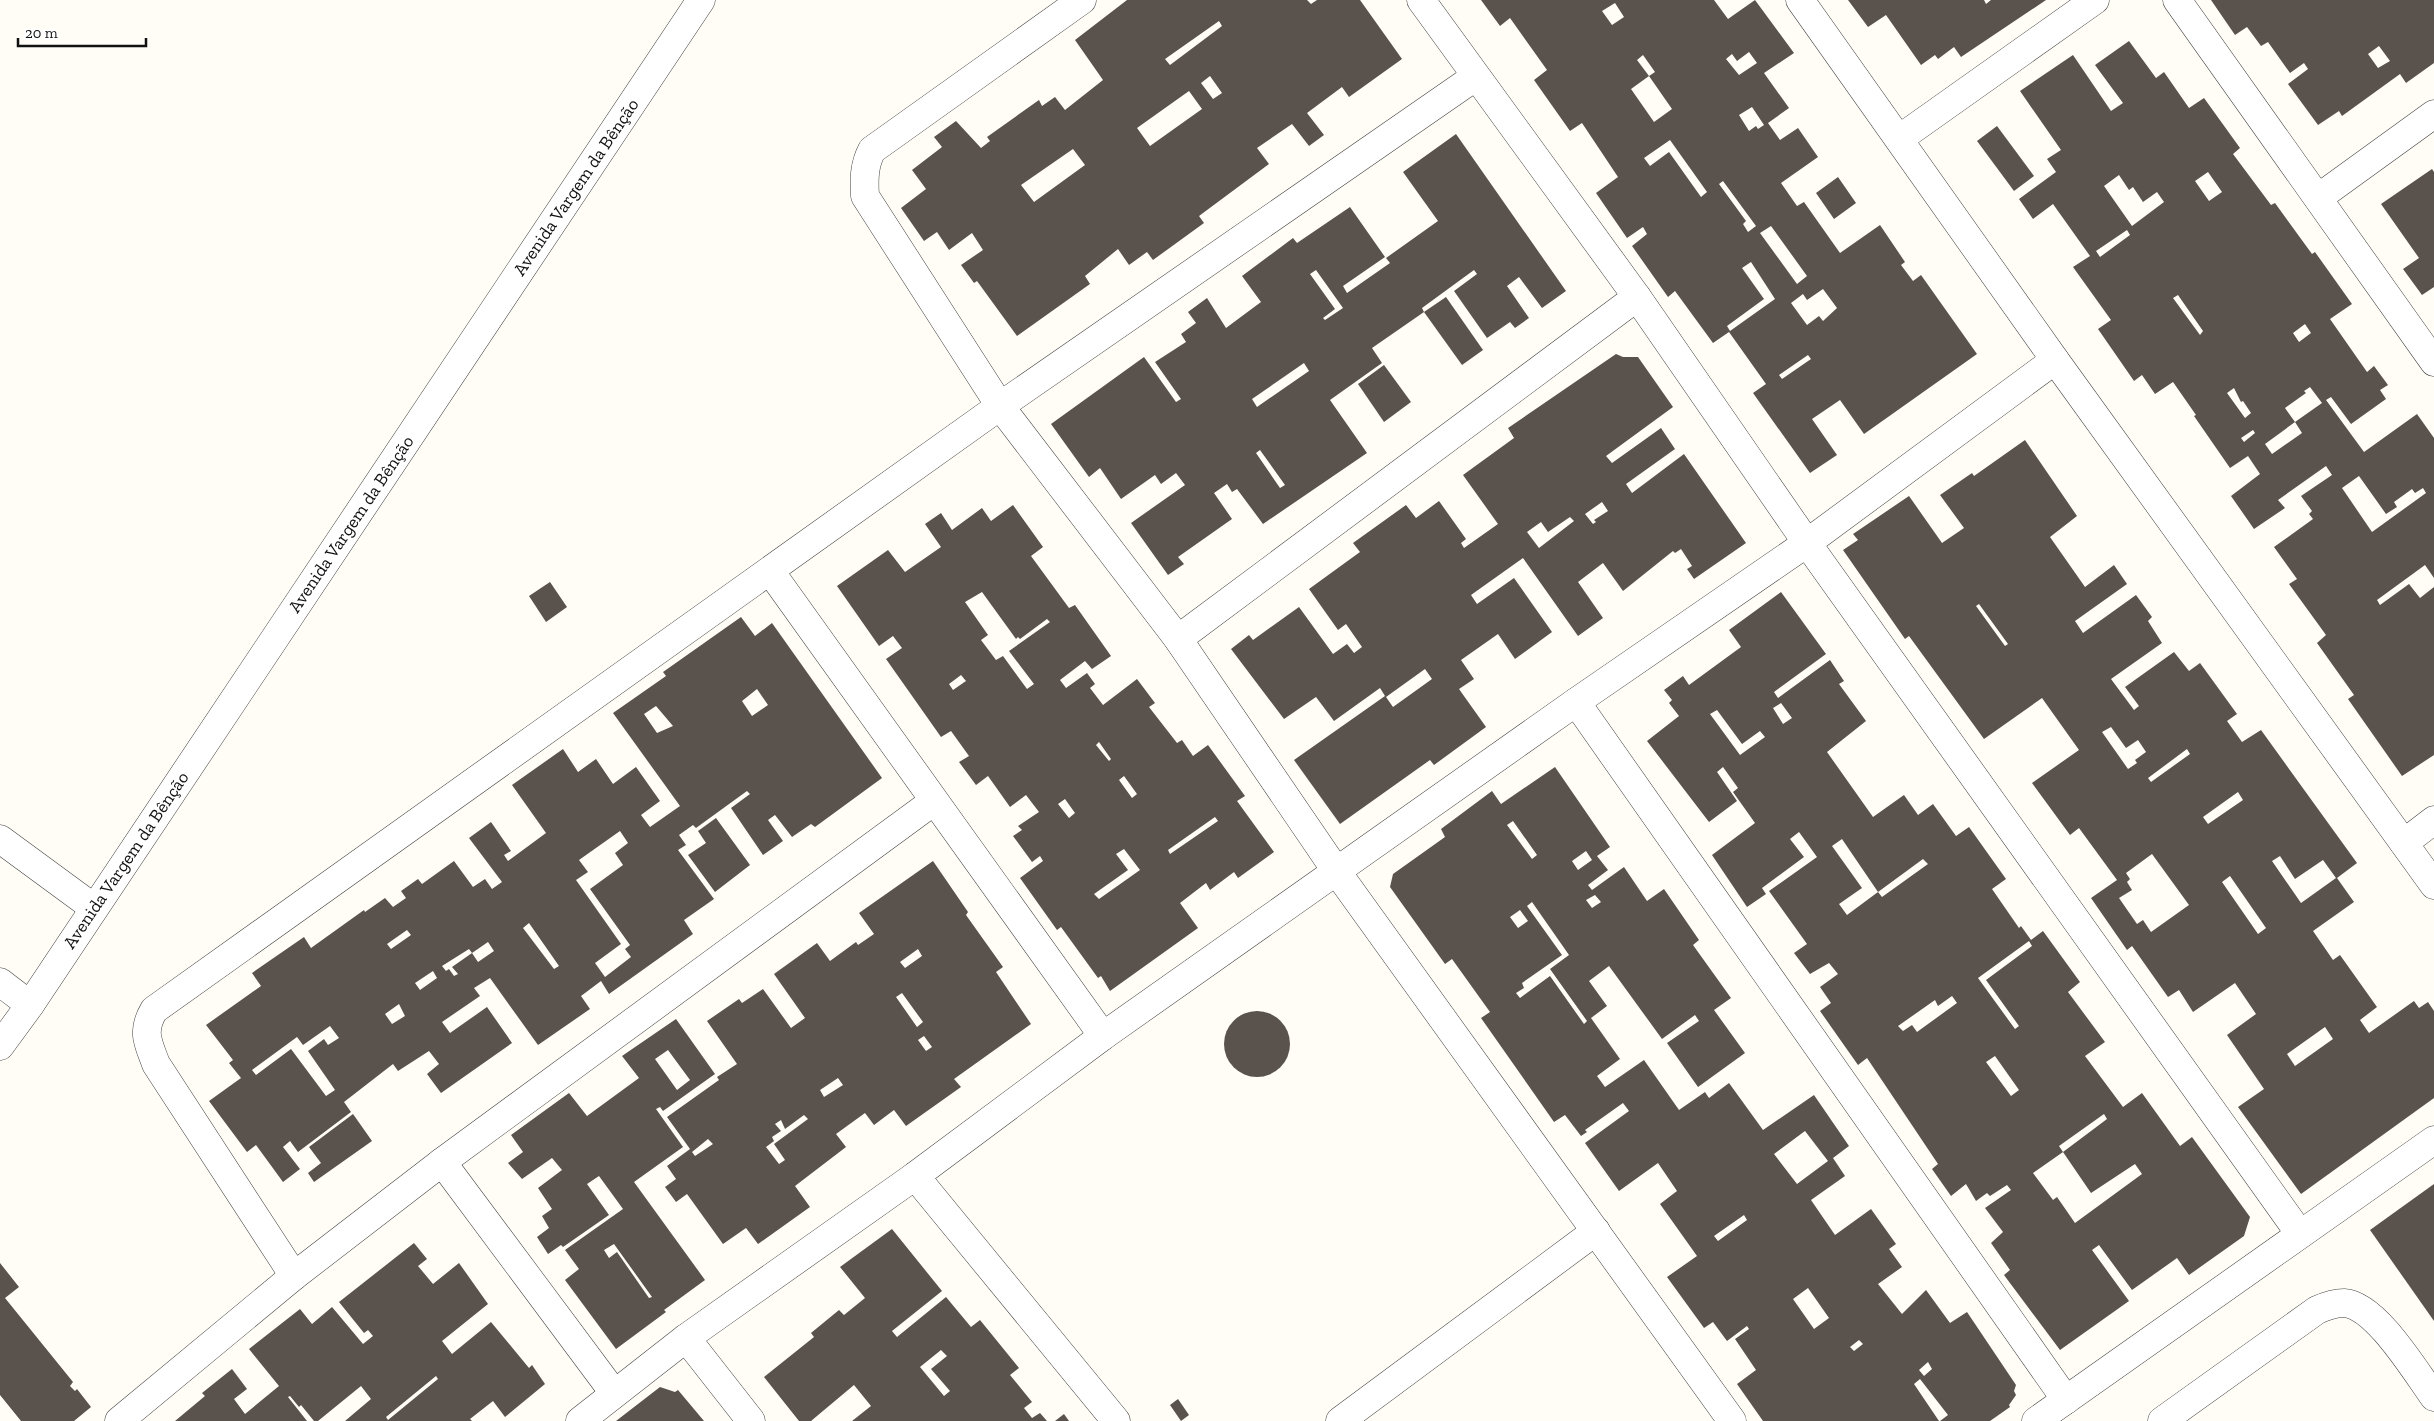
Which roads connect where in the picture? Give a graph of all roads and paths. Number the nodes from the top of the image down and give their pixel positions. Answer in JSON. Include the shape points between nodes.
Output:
{"nodes":[{"id":1,"x":702,"y":0,"type":"edge"},
{"id":2,"x":1082,"y":0,"type":"edge"},
{"id":3,"x":1421,"y":0,"type":"edge"},
{"id":4,"x":1800,"y":0,"type":"edge"},
{"id":5,"x":2095,"y":0,"type":"edge"},
{"id":6,"x":2177,"y":0,"type":"edge"},
{"id":7,"x":1475,"y":77,"type":"junction"},
{"id":8,"x":2434,"y":114,"type":"edge"},
{"id":9,"x":1898,"y":139,"type":"junction"},
{"id":10,"x":2318,"y":198,"type":"junction"},
{"id":11,"x":1637,"y":297,"type":"junction"},
{"id":12,"x":2055,"y":360,"type":"junction"},
{"id":13,"x":2434,"y":362,"type":"edge"},
{"id":14,"x":1000,"y":406,"type":"junction"},
{"id":15,"x":1807,"y":543,"type":"junction"},
{"id":16,"x":770,"y":571,"type":"junction"},
{"id":17,"x":1178,"y":639,"type":"junction"},
{"id":18,"x":1576,"y":702,"type":"junction"},
{"id":19,"x":934,"y":801,"type":"junction"},
{"id":20,"x":2434,"y":820,"type":"edge"},
{"id":21,"x":0,"y":839,"type":"edge"},
{"id":22,"x":2404,"y":843,"type":"junction"},
{"id":23,"x":1337,"y":872,"type":"junction"},
{"id":24,"x":2434,"y":885,"type":"edge"},
{"id":25,"x":94,"y":908,"type":"junction"},
{"id":26,"x":0,"y":982,"type":"edge"},
{"id":27,"x":30,"y":1004,"type":"junction"},
{"id":28,"x":1103,"y":1036,"type":"junction"},
{"id":29,"x":0,"y":1046,"type":"edge"},
{"id":30,"x":2434,"y":1140,"type":"edge"},
{"id":31,"x":442,"y":1162,"type":"junction"},
{"id":32,"x":915,"y":1176,"type":"junction"},
{"id":33,"x":1596,"y":1231,"type":"junction"},
{"id":34,"x":2300,"y":1234,"type":"junction"},
{"id":35,"x":294,"y":1276,"type":"junction"},
{"id":36,"x":686,"y":1338,"type":"junction"},
{"id":37,"x":614,"y":1393,"type":"junction"},
{"id":38,"x":2434,"y":1397,"type":"edge"},
{"id":39,"x":2066,"y":1400,"type":"junction"},
{"id":40,"x":119,"y":1421,"type":"edge"},
{"id":41,"x":580,"y":1421,"type":"edge"},
{"id":42,"x":751,"y":1421,"type":"edge"},
{"id":43,"x":1116,"y":1421,"type":"edge"},
{"id":44,"x":1340,"y":1421,"type":"edge"},
{"id":45,"x":1732,"y":1421,"type":"edge"},
{"id":46,"x":2036,"y":1421,"type":"edge"},
{"id":47,"x":2162,"y":1421,"type":"edge"}],
"edges":[{"from":1,"to":25,"type":"street","name":"Avenida Vargem da Bênção"},
{"from":2,"to":14,"type":"street","via":[[872,150],[867,160],[865,196]]},
{"from":3,"to":7,"type":"street"},
{"from":4,"to":9,"type":"street"},
{"from":5,"to":9,"type":"street"},
{"from":6,"to":10,"type":"street"},
{"from":7,"to":11,"type":"street"},
{"from":7,"to":14,"type":"street"},
{"from":8,"to":10,"type":"street"},
{"from":9,"to":12,"type":"street"},
{"from":10,"to":13,"type":"street"},
{"from":11,"to":15,"type":"street"},
{"from":11,"to":17,"type":"street"},
{"from":12,"to":15,"type":"street"},
{"from":12,"to":22,"type":"street"},
{"from":14,"to":16,"type":"street"},
{"from":14,"to":17,"type":"street"},
{"from":15,"to":18,"type":"street"},
{"from":15,"to":34,"type":"street"},
{"from":16,"to":19,"type":"street"},
{"from":16,"to":35,"type":"street","via":[[154,1010],[145,1030],[156,1064]]},
{"from":17,"to":23,"type":"street"},
{"from":18,"to":23,"type":"street"},
{"from":18,"to":39,"type":"street"},
{"from":19,"to":28,"type":"street"},
{"from":19,"to":31,"type":"street"},
{"from":20,"to":22,"type":"street"},
{"from":21,"to":25,"type":"street"},
{"from":22,"to":24,"type":"street"},
{"from":23,"to":28,"type":"street"},
{"from":23,"to":33,"type":"street"},
{"from":25,"to":27,"type":"street","name":"Avenida Vargem da Bênção"},
{"from":26,"to":27,"type":"street"},
{"from":27,"to":29,"type":"street","name":"Avenida Vargem da Bênção"},
{"from":28,"to":32,"type":"street"},
{"from":30,"to":34,"type":"street"},
{"from":31,"to":35,"type":"street"},
{"from":31,"to":37,"type":"street"},
{"from":32,"to":36,"type":"street"},
{"from":32,"to":43,"type":"street"},
{"from":33,"to":44,"type":"street"},
{"from":33,"to":45,"type":"street"},
{"from":34,"to":39,"type":"street"},
{"from":35,"to":40,"type":"street"},
{"from":36,"to":37,"type":"street"},
{"from":36,"to":42,"type":"street"},
{"from":37,"to":41,"type":"street"},
{"from":38,"to":47,"type":"street","via":[[2374,1317],[2358,1307],[2332,1304],[2317,1310]]},
{"from":39,"to":46,"type":"street"}]}
